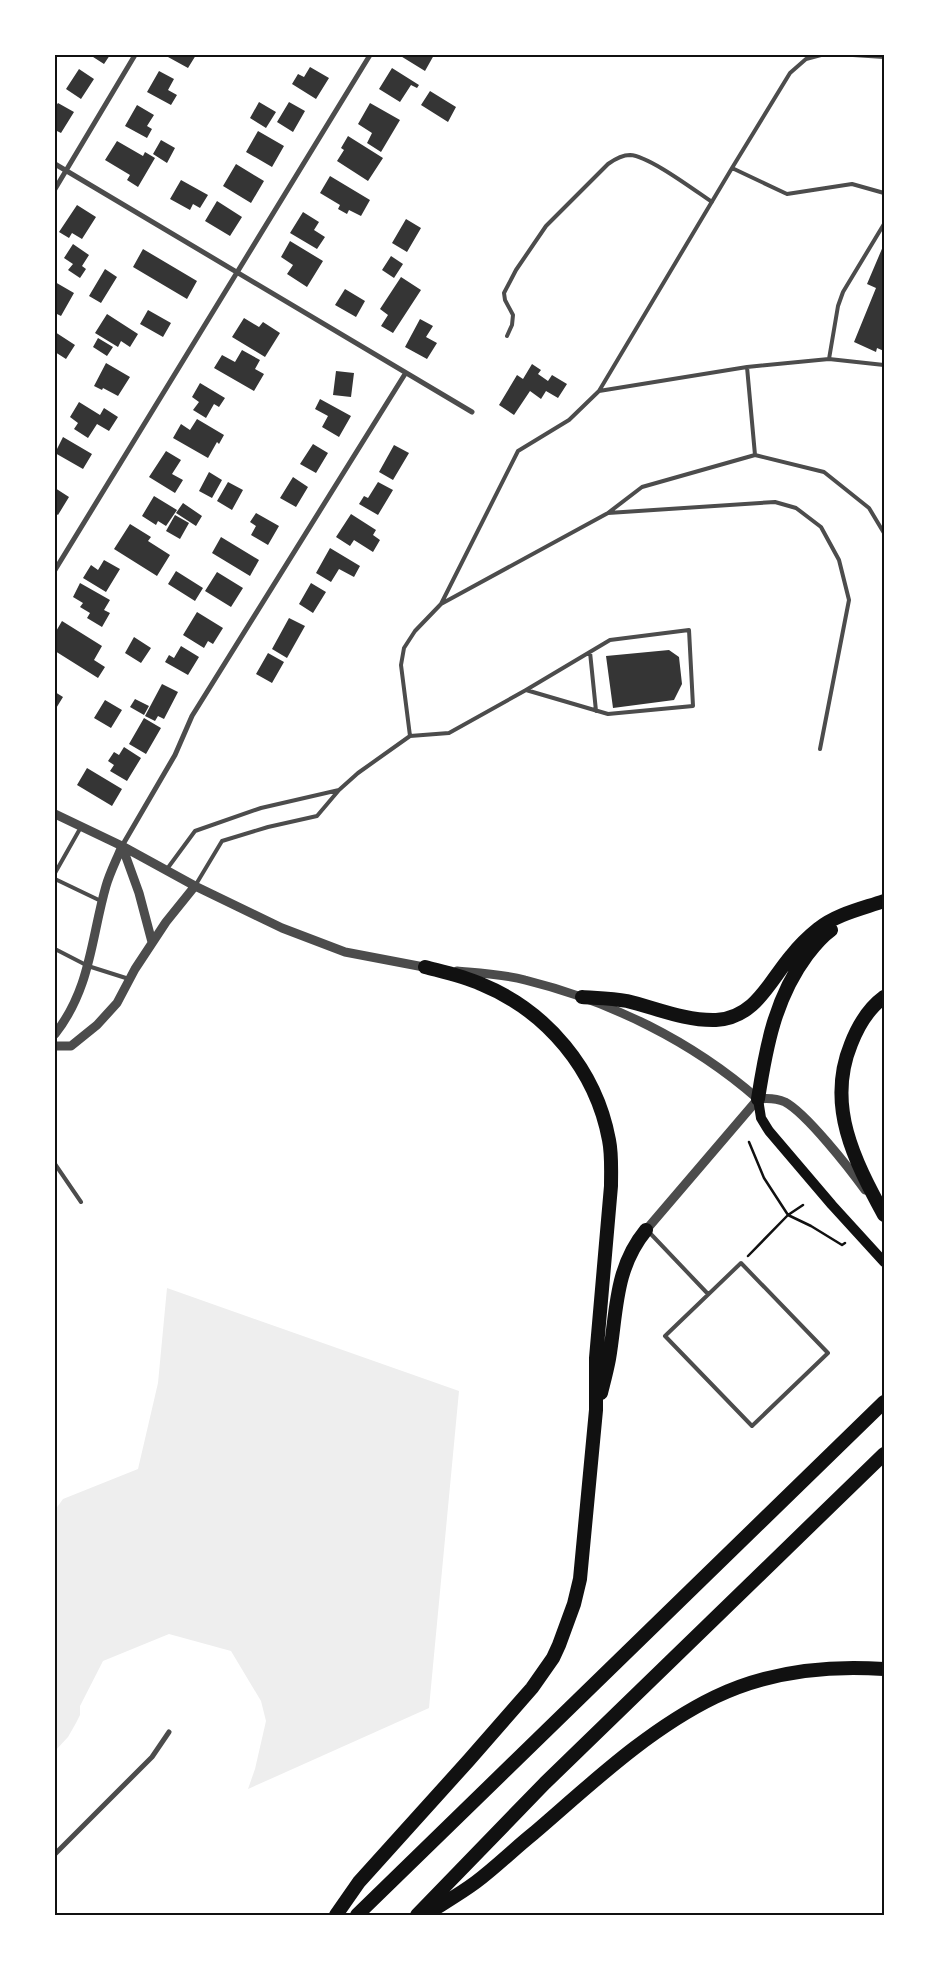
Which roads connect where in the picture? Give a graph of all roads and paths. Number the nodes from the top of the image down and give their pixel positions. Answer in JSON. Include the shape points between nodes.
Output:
{"nodes":[{"id":1,"x":135,"y":55,"type":"edge"},
{"id":2,"x":370,"y":55,"type":"edge"},
{"id":3,"x":821,"y":55,"type":"edge"},
{"id":4,"x":853,"y":55,"type":"edge"},
{"id":5,"x":884,"y":57,"type":"edge"},
{"id":6,"x":55,"y":164,"type":"edge"},
{"id":7,"x":732,"y":168,"type":"junction"},
{"id":8,"x":66,"y":170,"type":"junction"},
{"id":9,"x":55,"y":189,"type":"edge"},
{"id":10,"x":884,"y":193,"type":"edge"},
{"id":11,"x":712,"y":202,"type":"junction"},
{"id":12,"x":884,"y":224,"type":"edge"},
{"id":13,"x":237,"y":273,"type":"junction"},
{"id":14,"x":507,"y":336,"type":"dead end"},
{"id":15,"x":829,"y":359,"type":"junction"},
{"id":16,"x":884,"y":366,"type":"edge"},
{"id":17,"x":748,"y":367,"type":"junction"},
{"id":18,"x":405,"y":374,"type":"junction"},
{"id":19,"x":599,"y":392,"type":"junction"},
{"id":20,"x":472,"y":412,"type":"dead end"},
{"id":21,"x":755,"y":456,"type":"junction"},
{"id":22,"x":608,"y":512,"type":"junction"},
{"id":23,"x":884,"y":533,"type":"edge"},
{"id":24,"x":55,"y":570,"type":"edge"},
{"id":25,"x":441,"y":604,"type":"junction"},
{"id":26,"x":590,"y":652,"type":"junction"},
{"id":27,"x":526,"y":690,"type":"junction"},
{"id":28,"x":596,"y":711,"type":"junction"},
{"id":29,"x":410,"y":736,"type":"junction"},
{"id":30,"x":820,"y":749,"type":"dead end"},
{"id":31,"x":339,"y":790,"type":"junction"},
{"id":32,"x":55,"y":814,"type":"edge"},
{"id":33,"x":80,"y":828,"type":"junction"},
{"id":34,"x":122,"y":846,"type":"junction"},
{"id":35,"x":167,"y":870,"type":"junction"},
{"id":36,"x":55,"y":873,"type":"edge"},
{"id":37,"x":55,"y":879,"type":"edge"},
{"id":38,"x":195,"y":886,"type":"junction"},
{"id":39,"x":884,"y":901,"type":"edge"},
{"id":40,"x":103,"y":902,"type":"junction"},
{"id":41,"x":870,"y":906,"type":"junction"},
{"id":42,"x":152,"y":942,"type":"junction"},
{"id":43,"x":55,"y":949,"type":"edge"},
{"id":44,"x":88,"y":966,"type":"junction"},
{"id":45,"x":425,"y":967,"type":"junction"},
{"id":46,"x":130,"y":979,"type":"junction"},
{"id":47,"x":582,"y":997,"type":"junction"},
{"id":48,"x":884,"y":997,"type":"edge"},
{"id":49,"x":55,"y":1034,"type":"edge"},
{"id":50,"x":55,"y":1046,"type":"edge"},
{"id":51,"x":758,"y":1099,"type":"junction"},
{"id":52,"x":749,"y":1142,"type":"dead end"},
{"id":53,"x":55,"y":1164,"type":"edge"},
{"id":54,"x":81,"y":1202,"type":"dead end"},
{"id":55,"x":803,"y":1206,"type":"dead end"},
{"id":56,"x":788,"y":1215,"type":"junction"},
{"id":57,"x":884,"y":1215,"type":"edge"},
{"id":58,"x":646,"y":1230,"type":"junction"},
{"id":59,"x":845,"y":1243,"type":"dead end"},
{"id":60,"x":884,"y":1262,"type":"edge"},
{"id":61,"x":741,"y":1263,"type":"junction"},
{"id":62,"x":708,"y":1294,"type":"junction"},
{"id":63,"x":884,"y":1393,"type":"edge"},
{"id":64,"x":884,"y":1402,"type":"edge"},
{"id":65,"x":596,"y":1410,"type":"junction"},
{"id":66,"x":844,"y":1441,"type":"junction"},
{"id":67,"x":884,"y":1454,"type":"edge"},
{"id":68,"x":884,"y":1669,"type":"edge"},
{"id":69,"x":169,"y":1732,"type":"dead end"},
{"id":70,"x":55,"y":1854,"type":"edge"},
{"id":71,"x":336,"y":1915,"type":"edge"},
{"id":72,"x":357,"y":1915,"type":"edge"},
{"id":73,"x":417,"y":1915,"type":"edge"},
{"id":74,"x":424,"y":1915,"type":"edge"}],
"edges":[{"from":1,"to":8,"type":"street"},
{"from":2,"to":13,"type":"street"},
{"from":3,"to":7,"type":"lane","via":[[806,59],[790,72]]},
{"from":4,"to":5,"type":"lane"},
{"from":6,"to":8,"type":"street"},
{"from":7,"to":10,"type":"lane","via":[[786,194],[852,184]]},
{"from":7,"to":11,"type":"lane"},
{"from":8,"to":9,"type":"street"},
{"from":8,"to":13,"type":"street"},
{"from":11,"to":14,"type":"lane","via":[[638,156],[628,155],[608,164],[546,226],[516,270],[504,293],[513,315]]},
{"from":11,"to":19,"type":"lane"},
{"from":12,"to":15,"type":"lane","via":[[843,292]]},
{"from":13,"to":18,"type":"street"},
{"from":13,"to":24,"type":"street"},
{"from":15,"to":16,"type":"lane"},
{"from":15,"to":17,"type":"lane"},
{"from":17,"to":19,"type":"lane"},
{"from":17,"to":21,"type":"lane"},
{"from":18,"to":20,"type":"street"},
{"from":18,"to":34,"type":"street","via":[[192,716],[175,755]]},
{"from":19,"to":25,"type":"lane","via":[[570,420],[518,451]]},
{"from":21,"to":22,"type":"lane","via":[[642,487]]},
{"from":21,"to":23,"type":"lane","via":[[824,472],[869,508]]},
{"from":22,"to":25,"type":"lane"},
{"from":22,"to":30,"type":"lane","via":[[776,502],[796,508],[821,527],[839,560],[849,600]]},
{"from":25,"to":29,"type":"lane","via":[[415,631],[404,648],[401,665]]},
{"from":26,"to":27,"type":"lane"},
{"from":26,"to":28,"type":"lane"},
{"from":26,"to":28,"type":"lane","via":[[610,640],[689,630],[692,706],[608,714]]},
{"from":27,"to":28,"type":"lane"},
{"from":27,"to":29,"type":"lane","via":[[448,733]]},
{"from":29,"to":31,"type":"lane"},
{"from":31,"to":35,"type":"lane","via":[[261,808],[195,831]]},
{"from":31,"to":38,"type":"lane","via":[[317,816],[222,840]]},
{"from":32,"to":33,"type":"street"},
{"from":33,"to":34,"type":"street"},
{"from":33,"to":36,"type":"lane"},
{"from":34,"to":35,"type":"street"},
{"from":34,"to":40,"type":"street"},
{"from":34,"to":42,"type":"street"},
{"from":35,"to":38,"type":"street"},
{"from":37,"to":40,"type":"lane"},
{"from":38,"to":42,"type":"street"},
{"from":38,"to":45,"type":"street","via":[[282,928],[345,952]]},
{"from":39,"to":41,"type":"highway"},
{"from":40,"to":44,"type":"street"},
{"from":41,"to":47,"type":"highway","via":[[839,916],[820,928],[790,956],[759,1000],[732,1016],[717,1020],[696,1018],[625,1001]]},
{"from":41,"to":51,"type":"highway","via":[[825,934],[800,964],[782,998],[771,1030]]},
{"from":42,"to":46,"type":"street"},
{"from":43,"to":44,"type":"lane"},
{"from":44,"to":46,"type":"lane"},
{"from":44,"to":49,"type":"street"},
{"from":45,"to":47,"type":"street","via":[[494,974]]},
{"from":45,"to":65,"type":"highway","via":[[502,994],[539,1019],[572,1054],[596,1096],[606,1126],[612,1162],[596,1358]]},
{"from":46,"to":50,"type":"street","via":[[116,1003],[97,1025],[71,1046]]},
{"from":47,"to":51,"type":"street","via":[[633,1018],[681,1044],[725,1072]]},
{"from":48,"to":57,"type":"highway","via":[[854,1036],[844,1060],[840,1090],[845,1129]]},
{"from":51,"to":57,"type":"street","via":[[784,1101],[795,1109],[828,1143]]},
{"from":51,"to":58,"type":"street"},
{"from":51,"to":60,"type":"main road","via":[[769,1131]]},
{"from":52,"to":56,"type":"path","via":[[764,1178]]},
{"from":53,"to":54,"type":"lane"},
{"from":55,"to":56,"type":"path"},
{"from":56,"to":59,"type":"path","via":[[842,1245]]},
{"from":56,"to":61,"type":"path"},
{"from":58,"to":62,"type":"lane"},
{"from":58,"to":65,"type":"highway","via":[[629,1254],[624,1268],[609,1360]]},
{"from":61,"to":62,"type":"lane"},
{"from":61,"to":62,"type":"lane","via":[[828,1353],[752,1426],[665,1336]]},
{"from":63,"to":66,"type":"highway"},
{"from":64,"to":66,"type":"highway"},
{"from":65,"to":71,"type":"highway","via":[[580,1579],[553,1658],[532,1688],[476,1753],[359,1882]]},
{"from":66,"to":72,"type":"highway"},
{"from":67,"to":73,"type":"highway","via":[[565,1764]]},
{"from":68,"to":74,"type":"highway","via":[[842,1667],[799,1671],[736,1688],[695,1707],[613,1766],[476,1882]]},
{"from":69,"to":70,"type":"street","via":[[152,1757]]}]}
